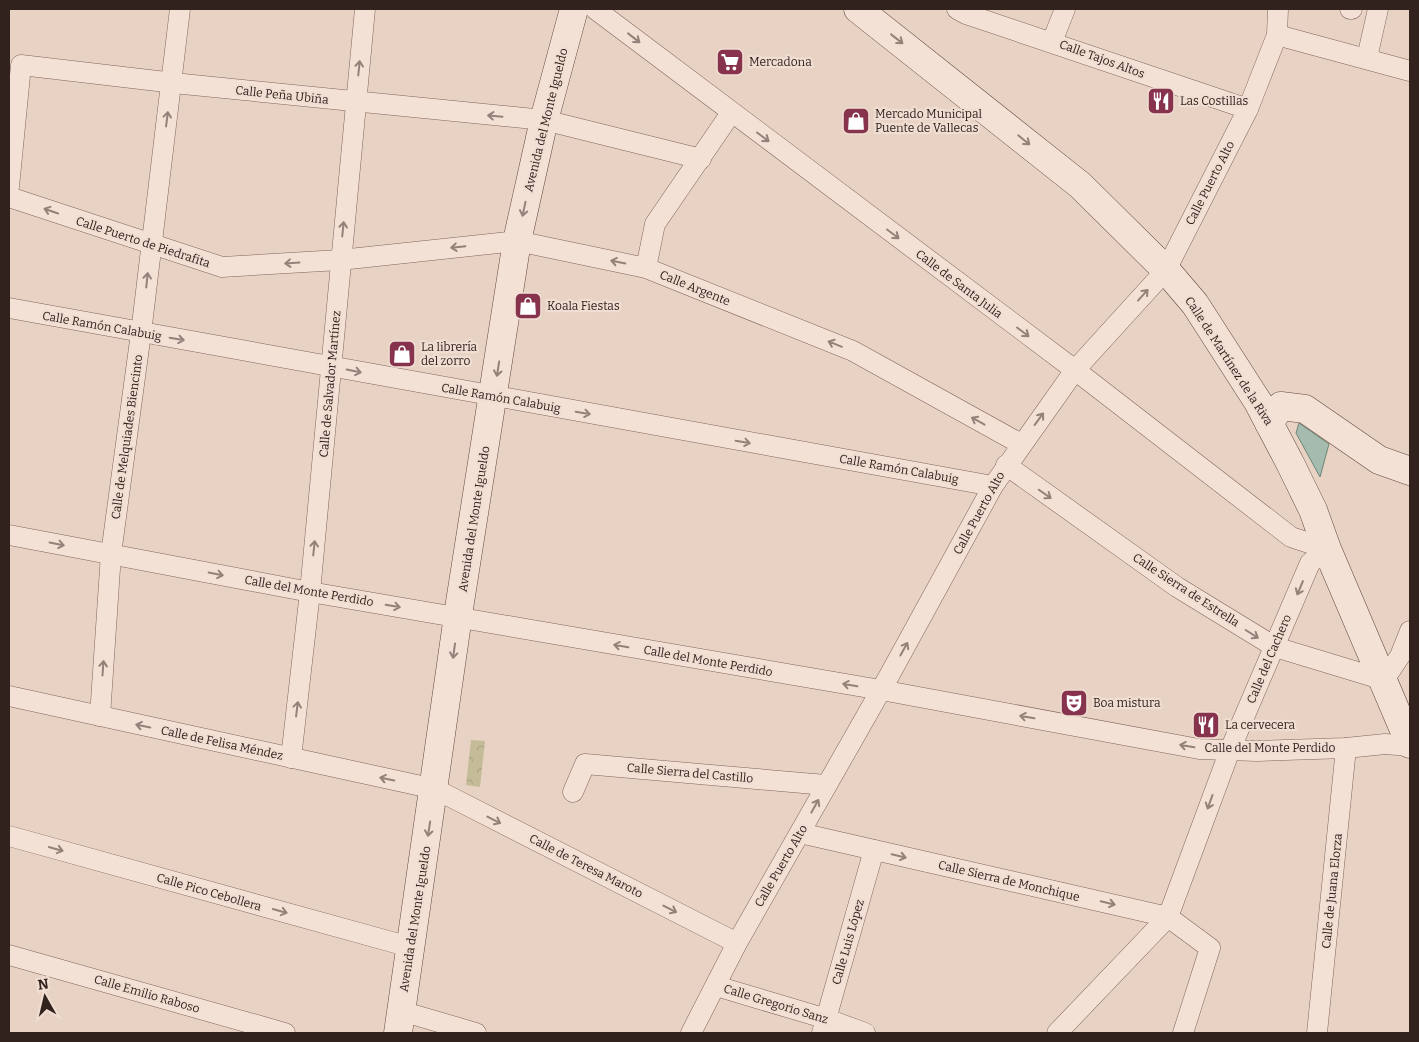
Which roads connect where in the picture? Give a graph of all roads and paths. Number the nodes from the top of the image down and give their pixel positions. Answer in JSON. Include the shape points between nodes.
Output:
{"nodes":[{"id":1,"x":180,"y":9,"type":"edge"},
{"id":2,"x":365,"y":9,"type":"edge"},
{"id":3,"x":574,"y":9,"type":"edge"},
{"id":4,"x":595,"y":9,"type":"edge"},
{"id":5,"x":858,"y":9,"type":"edge"},
{"id":6,"x":957,"y":9,"type":"edge"},
{"id":7,"x":1065,"y":9,"type":"edge"},
{"id":8,"x":1278,"y":9,"type":"edge"},
{"id":9,"x":1378,"y":9,"type":"edge"},
{"id":10,"x":1277,"y":35,"type":"junction"},
{"id":11,"x":1052,"y":42,"type":"junction"},
{"id":12,"x":1367,"y":58,"type":"junction"},
{"id":13,"x":15,"y":64,"type":"edge"},
{"id":14,"x":1410,"y":70,"type":"edge"},
{"id":15,"x":171,"y":83,"type":"junction"},
{"id":16,"x":356,"y":103,"type":"junction"},
{"id":17,"x":1248,"y":109,"type":"junction"},
{"id":18,"x":731,"y":113,"type":"junction"},
{"id":19,"x":544,"y":120,"type":"junction"},
{"id":20,"x":700,"y":159,"type":"junction"},
{"id":21,"x":9,"y":187,"type":"edge"},
{"id":22,"x":9,"y":197,"type":"edge"},
{"id":23,"x":517,"y":241,"type":"junction"},
{"id":24,"x":151,"y":245,"type":"junction"},
{"id":25,"x":340,"y":260,"type":"junction"},
{"id":26,"x":646,"y":268,"type":"junction"},
{"id":27,"x":1166,"y":270,"type":"junction"},
{"id":28,"x":9,"y":308,"type":"edge"},
{"id":29,"x":142,"y":333,"type":"junction"},
{"id":30,"x":332,"y":366,"type":"junction"},
{"id":31,"x":1075,"y":370,"type":"junction"},
{"id":32,"x":493,"y":397,"type":"junction"},
{"id":33,"x":1269,"y":422,"type":"junction"},
{"id":34,"x":1021,"y":444,"type":"junction"},
{"id":35,"x":1006,"y":465,"type":"junction"},
{"id":36,"x":1410,"y":471,"type":"edge"},
{"id":37,"x":993,"y":486,"type":"junction"},
{"id":38,"x":9,"y":535,"type":"edge"},
{"id":39,"x":1327,"y":549,"type":"junction"},
{"id":40,"x":111,"y":554,"type":"junction"},
{"id":41,"x":310,"y":592,"type":"junction"},
{"id":42,"x":458,"y":617,"type":"junction"},
{"id":43,"x":1410,"y":631,"type":"edge"},
{"id":44,"x":1275,"y":648,"type":"junction"},
{"id":45,"x":1384,"y":680,"type":"junction"},
{"id":46,"x":881,"y":690,"type":"junction"},
{"id":47,"x":9,"y":696,"type":"edge"},
{"id":48,"x":100,"y":716,"type":"junction"},
{"id":49,"x":1410,"y":745,"type":"edge"},
{"id":50,"x":1346,"y":748,"type":"junction"},
{"id":51,"x":1230,"y":750,"type":"junction"},
{"id":52,"x":291,"y":758,"type":"junction"},
{"id":53,"x":826,"y":785,"type":"junction"},
{"id":54,"x":435,"y":790,"type":"junction"},
{"id":55,"x":573,"y":792,"type":"dead end"},
{"id":56,"x":800,"y":833,"type":"junction"},
{"id":57,"x":9,"y":836,"type":"edge"},
{"id":58,"x":874,"y":850,"type":"junction"},
{"id":59,"x":1168,"y":917,"type":"junction"},
{"id":60,"x":737,"y":943,"type":"junction"},
{"id":61,"x":410,"y":947,"type":"junction"},
{"id":62,"x":9,"y":956,"type":"edge"},
{"id":63,"x":716,"y":986,"type":"junction"},
{"id":64,"x":399,"y":1022,"type":"edge"},
{"id":65,"x":824,"y":1026,"type":"edge"},
{"id":66,"x":285,"y":1033,"type":"edge"},
{"id":67,"x":476,"y":1033,"type":"edge"},
{"id":68,"x":692,"y":1033,"type":"edge"},
{"id":69,"x":865,"y":1033,"type":"edge"},
{"id":70,"x":1057,"y":1033,"type":"edge"},
{"id":71,"x":1183,"y":1033,"type":"edge"},
{"id":72,"x":1317,"y":1033,"type":"edge"}],
"edges":[{"from":1,"to":15,"type":"street","name":"Calle de Melquiades Biencinto"},
{"from":16,"to":2,"type":"street","name":"Calle de Salvador Martínez","one_way":true},
{"from":3,"to":19,"type":"street","name":"Avenida del Monte Igueldo"},
{"from":4,"to":18,"type":"street","name":"Calle de Santa Julia","one_way":true},
{"from":5,"to":27,"type":"street","name":"Calle de Martínez de la Riva","one_way":true,"via":[[1080,186]]},
{"from":6,"to":11,"type":"street","name":"Calle Tajos Altos"},
{"from":7,"to":11,"type":"street"},
{"from":8,"to":10,"type":"street","name":"Calle Puerto Alto"},
{"from":9,"to":12,"type":"street"},
{"from":10,"to":12,"type":"street"},
{"from":10,"to":17,"type":"street","name":"Calle Puerto Alto"},
{"from":11,"to":17,"type":"street","name":"Calle Tajos Altos"},
{"from":12,"to":14,"type":"street"},
{"from":13,"to":15,"type":"street","name":"Calle Peña Ubiña"},
{"from":13,"to":21,"type":"street","name":"Calle Peña Ubiña"},
{"from":15,"to":16,"type":"street","name":"Calle Peña Ubiña"},
{"from":24,"to":15,"type":"street","name":"Calle de Melquiades Biencinto","one_way":true},
{"from":19,"to":16,"type":"street","name":"Calle Peña Ubiña","one_way":true},
{"from":25,"to":16,"type":"street","name":"Calle de Salvador Martínez","one_way":true},
{"from":17,"to":27,"type":"street","name":"Calle Puerto Alto"},
{"from":18,"to":20,"type":"street"},
{"from":18,"to":31,"type":"street","name":"Calle de Santa Julia","one_way":true},
{"from":19,"to":20,"type":"street","name":"Calle Peña Ubiña"},
{"from":19,"to":23,"type":"street","name":"Avenida del Monte Igueldo","one_way":true},
{"from":20,"to":26,"type":"street","via":[[656,224]]},
{"from":24,"to":22,"type":"street","name":"Calle Puerto de Piedrafita","one_way":true},
{"from":23,"to":25,"type":"street","name":"Calle Argente","one_way":true},
{"from":26,"to":23,"type":"street","name":"Calle Argente","one_way":true},
{"from":23,"to":32,"type":"street","name":"Avenida del Monte Igueldo","one_way":true},
{"from":25,"to":24,"type":"street","name":"Calle Puerto de Piedrafita","one_way":true,"via":[[222,267]]},
{"from":29,"to":24,"type":"street","name":"Calle de Melquiades Biencinto","one_way":true},
{"from":25,"to":30,"type":"street","name":"Calle de Salvador Martínez"},
{"from":34,"to":26,"type":"street","name":"Calle Argente","one_way":true,"via":[[854,351]]},
{"from":31,"to":27,"type":"street","name":"Calle Puerto Alto","one_way":true},
{"from":27,"to":33,"type":"street","name":"Calle de Martínez de la Riva","via":[[1199,310]]},
{"from":28,"to":29,"type":"street","name":"Calle Ramón Calabuig"},
{"from":29,"to":30,"type":"street","name":"Calle Ramón Calabuig","one_way":true},
{"from":29,"to":40,"type":"street","name":"Calle de Melquiades Biencinto"},
{"from":30,"to":32,"type":"street","name":"Calle Ramón Calabuig","one_way":true},
{"from":41,"to":30,"type":"street","name":"Calle de Salvador Martínez","one_way":true},
{"from":34,"to":31,"type":"street","name":"Calle Puerto Alto","one_way":true},
{"from":31,"to":39,"type":"street","name":"Calle de Santa Julia","via":[[1291,537]]},
{"from":32,"to":37,"type":"street","name":"Calle Ramón Calabuig","one_way":true},
{"from":32,"to":42,"type":"street","name":"Avenida del Monte Igueldo"},
{"from":33,"to":36,"type":"street","via":[[1281,406],[1305,408],[1379,460]]},
{"from":33,"to":39,"type":"street","name":"Calle de Martínez de la Riva","via":[[1312,510]]},
{"from":34,"to":35,"type":"street","name":"Calle Puerto Alto"},
{"from":35,"to":37,"type":"street","name":"Calle Puerto Alto"},
{"from":35,"to":44,"type":"street","name":"Calle Sierra de Estrella","one_way":true,"via":[[1177,587]]},
{"from":46,"to":37,"type":"street","name":"Calle Puerto Alto","one_way":true},
{"from":38,"to":40,"type":"street","name":"Calle del Monte Perdido","one_way":true},
{"from":39,"to":44,"type":"street","name":"Calle del Cachero","one_way":true,"via":[[1310,563]]},
{"from":39,"to":45,"type":"street","name":"Calle de Martínez de la Riva"},
{"from":40,"to":41,"type":"street","name":"Calle del Monte Perdido","one_way":true},
{"from":48,"to":40,"type":"street","name":"Calle de Melquiades Biencinto","one_way":true},
{"from":41,"to":42,"type":"street","name":"Calle del Monte Perdido","one_way":true},
{"from":52,"to":41,"type":"street","name":"Calle de Salvador Martínez","one_way":true},
{"from":46,"to":42,"type":"street","name":"Calle del Monte Perdido","one_way":true},
{"from":42,"to":54,"type":"street","name":"Avenida del Monte Igueldo","one_way":true},
{"from":43,"to":45,"type":"street","via":[[1400,656]]},
{"from":44,"to":45,"type":"street","name":"Calle Sierra de Estrella"},
{"from":44,"to":51,"type":"street","name":"Calle del Cachero"},
{"from":45,"to":49,"type":"street","name":"Calle de Martínez de la Riva"},
{"from":51,"to":46,"type":"street","name":"Calle del Monte Perdido","one_way":true,"via":[[1199,748]]},
{"from":46,"to":53,"type":"street","name":"Calle Puerto Alto"},
{"from":47,"to":48,"type":"street","name":"Calle de Felisa Méndez"},
{"from":52,"to":48,"type":"street","name":"Calle de Felisa Méndez","one_way":true},
{"from":49,"to":50,"type":"street","name":"Calle del Monte Perdido"},
{"from":50,"to":51,"type":"street","name":"Calle del Monte Perdido"},
{"from":50,"to":72,"type":"street","name":"Calle de Juana Elorza"},
{"from":51,"to":59,"type":"street","name":"Calle del Cachero","one_way":true},
{"from":54,"to":52,"type":"street","name":"Calle de Felisa Méndez","one_way":true},
{"from":53,"to":55,"type":"street","name":"Calle Sierra del Castillo","via":[[585,764]]},
{"from":56,"to":53,"type":"street","name":"Calle Puerto Alto","one_way":true},
{"from":54,"to":60,"type":"street","name":"Calle de Teresa Maroto","one_way":true},
{"from":54,"to":61,"type":"street","name":"Avenida del Monte Igueldo","one_way":true},
{"from":56,"to":58,"type":"street","name":"Calle Sierra de Monchique"},
{"from":56,"to":60,"type":"street","name":"Calle Puerto Alto"},
{"from":57,"to":61,"type":"street","name":"Calle Pico Cebollera","one_way":true},
{"from":58,"to":59,"type":"street","name":"Calle Sierra de Monchique","one_way":true},
{"from":58,"to":65,"type":"street","name":"Calle Luis López"},
{"from":59,"to":70,"type":"street"},
{"from":59,"to":71,"type":"street","name":"Calle Sierra de Monchique","via":[[1210,948]]},
{"from":60,"to":63,"type":"street","name":"Calle Puerto Alto"},
{"from":61,"to":64,"type":"street","name":"Avenida del Monte Igueldo"},
{"from":62,"to":66,"type":"street","name":"Calle Emilio Raboso"},
{"from":63,"to":65,"type":"street","name":"Calle Gregorio Sanz"},
{"from":63,"to":68,"type":"street","name":"Calle Puerto Alto"},
{"from":64,"to":67,"type":"street"},
{"from":65,"to":69,"type":"street","name":"Calle Gregorio Sanz"}]}
